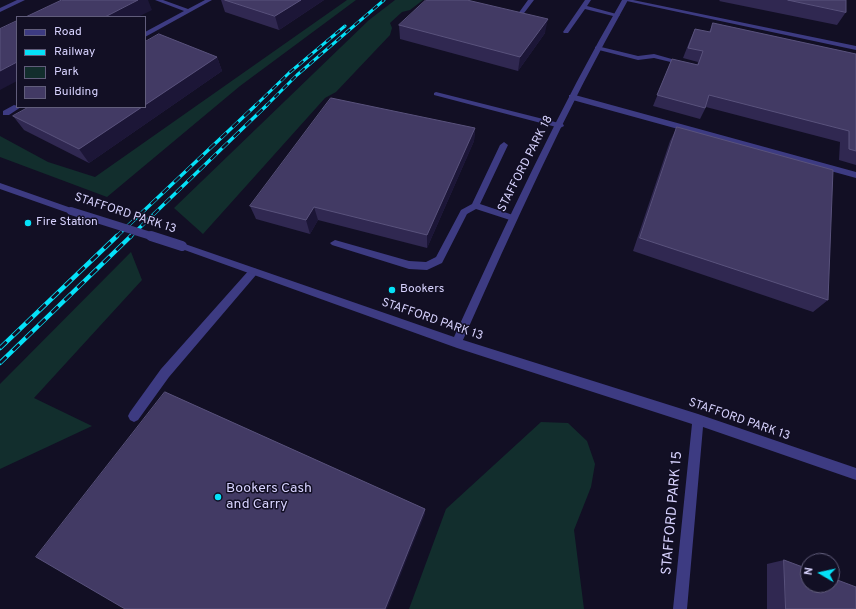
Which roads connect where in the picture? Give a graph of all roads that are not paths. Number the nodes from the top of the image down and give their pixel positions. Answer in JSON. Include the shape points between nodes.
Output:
{"nodes":[{"id":1,"x":9,"y":0,"type":"edge"},
{"id":2,"x":158,"y":0,"type":"edge"},
{"id":3,"x":209,"y":0,"type":"edge"},
{"id":4,"x":531,"y":0,"type":"edge"},
{"id":5,"x":588,"y":0,"type":"edge"},
{"id":6,"x":625,"y":0,"type":"edge"},
{"id":7,"x":19,"y":1,"type":"edge"},
{"id":8,"x":584,"y":7,"type":"junction"},
{"id":9,"x":0,"y":10,"type":"edge"},
{"id":10,"x":189,"y":11,"type":"junction"},
{"id":11,"x":617,"y":15,"type":"junction"},
{"id":12,"x":502,"y":16,"type":"edge"},
{"id":13,"x":566,"y":32,"type":"dead end"},
{"id":14,"x":146,"y":34,"type":"edge"},
{"id":15,"x":597,"y":48,"type":"junction"},
{"id":16,"x":856,"y":48,"type":"edge"},
{"id":17,"x":691,"y":64,"type":"edge"},
{"id":18,"x":436,"y":94,"type":"dead end"},
{"id":19,"x":572,"y":97,"type":"junction"},
{"id":20,"x":16,"y":108,"type":"edge"},
{"id":21,"x":6,"y":113,"type":"dead end"},
{"id":22,"x":560,"y":126,"type":"junction"},
{"id":23,"x":504,"y":145,"type":"dead end"},
{"id":24,"x":856,"y":175,"type":"edge"},
{"id":25,"x":0,"y":186,"type":"edge"},
{"id":26,"x":475,"y":206,"type":"junction"},
{"id":27,"x":513,"y":218,"type":"junction"},
{"id":28,"x":335,"y":243,"type":"dead end"},
{"id":29,"x":253,"y":272,"type":"junction"},
{"id":30,"x":457,"y":343,"type":"junction"},
{"id":31,"x":134,"y":416,"type":"dead end"},
{"id":32,"x":698,"y":420,"type":"junction"},
{"id":33,"x":856,"y":474,"type":"edge"},
{"id":34,"x":680,"y":609,"type":"edge"}],
"edges":[{"from":1,"to":7,"type":"street"},
{"from":2,"to":10,"type":"street"},
{"from":3,"to":10,"type":"street"},
{"from":4,"to":12,"type":"street","via":[[516,20]]},
{"from":5,"to":8,"type":"street"},
{"from":6,"to":11,"type":"street","name":"STAFFORD PARK 18"},
{"from":6,"to":16,"type":"street"},
{"from":7,"to":9,"type":"street"},
{"from":8,"to":11,"type":"street"},
{"from":8,"to":13,"type":"street"},
{"from":10,"to":14,"type":"street"},
{"from":11,"to":15,"type":"street","name":"STAFFORD PARK 18"},
{"from":15,"to":17,"type":"street","via":[[638,58],[654,56]]},
{"from":15,"to":19,"type":"street","name":"STAFFORD PARK 18"},
{"from":18,"to":22,"type":"street"},
{"from":19,"to":22,"type":"street","name":"STAFFORD PARK 18"},
{"from":19,"to":24,"type":"street"},
{"from":20,"to":21,"type":"street"},
{"from":22,"to":27,"type":"street","name":"STAFFORD PARK 18"},
{"from":23,"to":26,"type":"street"},
{"from":25,"to":29,"type":"street","name":"STAFFORD PARK 13","bridge":true},
{"from":26,"to":27,"type":"street"},
{"from":26,"to":28,"type":"street","via":[[464,212],[439,260],[427,266],[409,265]]},
{"from":27,"to":30,"type":"street","name":"STAFFORD PARK 18"},
{"from":29,"to":30,"type":"street","name":"STAFFORD PARK 13"},
{"from":29,"to":31,"type":"street","via":[[165,373]]},
{"from":30,"to":32,"type":"street","name":"STAFFORD PARK 13"},
{"from":32,"to":33,"type":"street","name":"STAFFORD PARK 13"},
{"from":32,"to":34,"type":"street","name":"STAFFORD PARK 15"}]}
